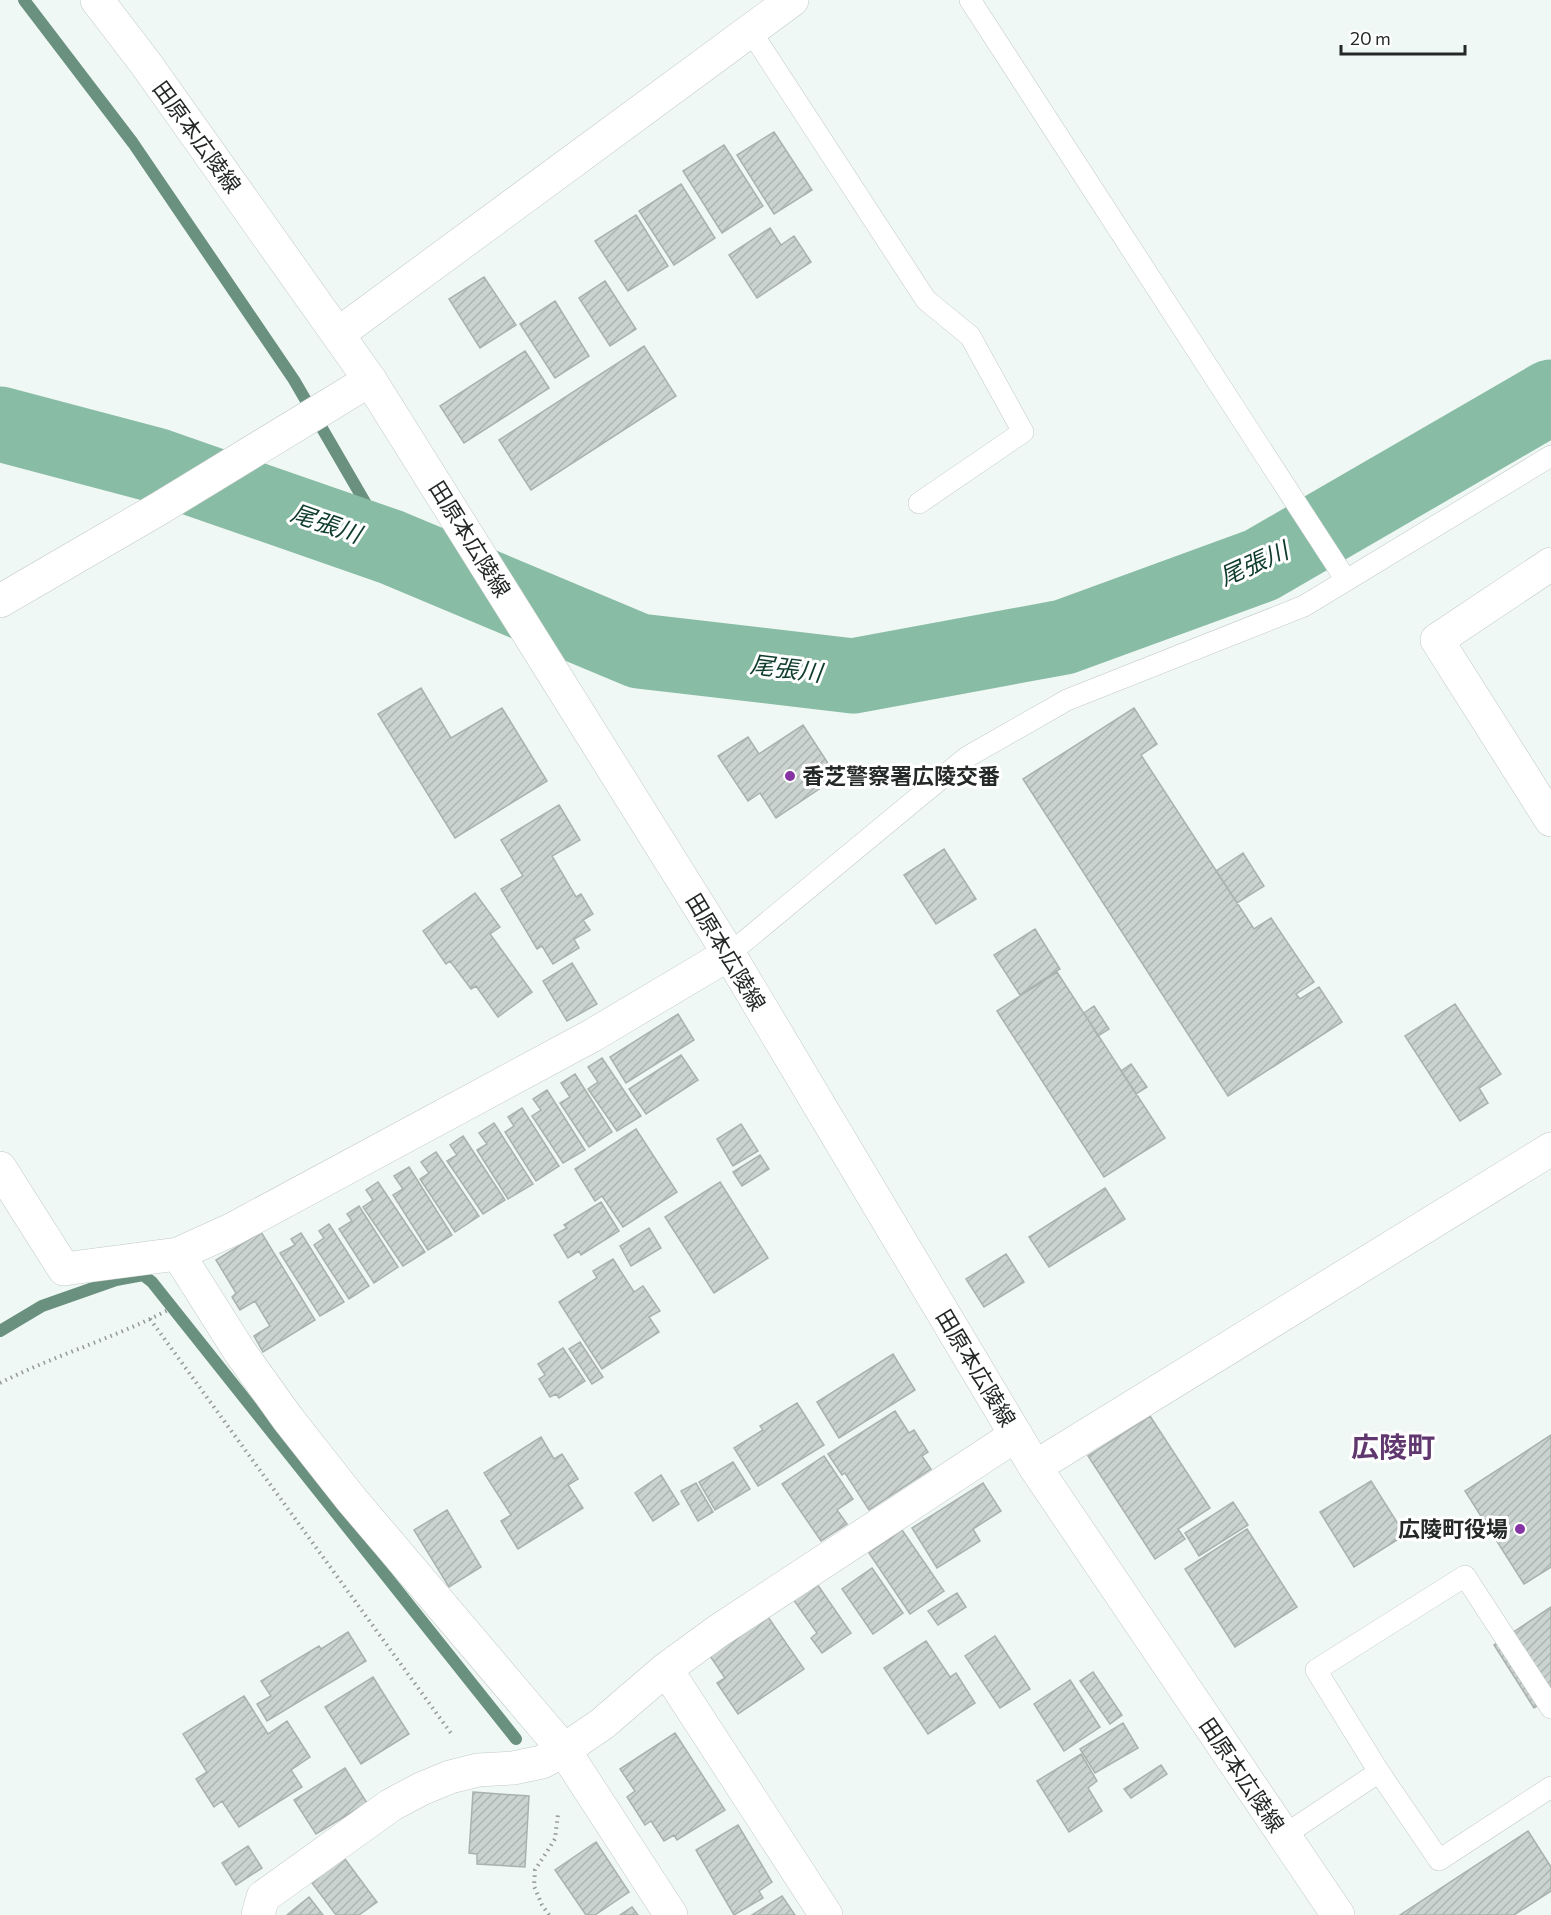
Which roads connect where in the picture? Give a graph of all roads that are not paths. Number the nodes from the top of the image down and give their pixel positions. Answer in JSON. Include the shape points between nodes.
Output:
{"nodes":[{"id":1,"x":97,"y":0,"type":"edge"},
{"id":2,"x":792,"y":0,"type":"edge"},
{"id":3,"x":970,"y":0,"type":"edge"},
{"id":4,"x":750,"y":30,"type":"junction"},
{"id":5,"x":338,"y":334,"type":"junction"},
{"id":6,"x":370,"y":380,"type":"junction"},
{"id":7,"x":1551,"y":456,"type":"edge"},
{"id":8,"x":919,"y":503,"type":"dead end"},
{"id":9,"x":1551,"y":564,"type":"edge"},
{"id":10,"x":1342,"y":572,"type":"junction"},
{"id":11,"x":0,"y":601,"type":"edge"},
{"id":12,"x":1551,"y":820,"type":"edge"},
{"id":13,"x":729,"y":954,"type":"junction"},
{"id":14,"x":1551,"y":1149,"type":"edge"},
{"id":15,"x":0,"y":1168,"type":"edge"},
{"id":16,"x":178,"y":1254,"type":"junction"},
{"id":17,"x":1016,"y":1435,"type":"junction"},
{"id":18,"x":1035,"y":1467,"type":"junction"},
{"id":19,"x":666,"y":1669,"type":"junction"},
{"id":20,"x":1551,"y":1708,"type":"edge"},
{"id":21,"x":553,"y":1756,"type":"junction"},
{"id":22,"x":1379,"y":1772,"type":"junction"},
{"id":23,"x":1551,"y":1787,"type":"edge"},
{"id":24,"x":1283,"y":1836,"type":"junction"},
{"id":25,"x":258,"y":1915,"type":"edge"},
{"id":26,"x":672,"y":1915,"type":"edge"},
{"id":27,"x":826,"y":1915,"type":"edge"},
{"id":28,"x":1338,"y":1915,"type":"edge"}],
"edges":[{"from":1,"to":5,"type":"street","name":"田原本広陵線"},
{"from":2,"to":4,"type":"street"},
{"from":3,"to":10,"type":"lane"},
{"from":4,"to":5,"type":"street"},
{"from":4,"to":8,"type":"lane","via":[[926,300],[970,336],[1023,432]]},
{"from":5,"to":6,"type":"street","name":"田原本広陵線"},
{"from":6,"to":11,"type":"street"},
{"from":6,"to":13,"type":"street","name":"田原本広陵線"},
{"from":7,"to":10,"type":"lane"},
{"from":9,"to":12,"type":"street","via":[[1437,640]]},
{"from":10,"to":13,"type":"lane","via":[[1304,606],[1067,700],[967,757]]},
{"from":13,"to":16,"type":"street","via":[[551,1058],[233,1229]]},
{"from":13,"to":17,"type":"street","name":"田原本広陵線"},
{"from":14,"to":18,"type":"street"},
{"from":15,"to":16,"type":"street","via":[[64,1269]]},
{"from":16,"to":21,"type":"street","via":[[288,1419]]},
{"from":17,"to":18,"type":"street","name":"田原本広陵線"},
{"from":17,"to":19,"type":"street"},
{"from":18,"to":24,"type":"street","name":"田原本広陵線"},
{"from":19,"to":21,"type":"street","via":[[602,1724]]},
{"from":19,"to":27,"type":"street"},
{"from":20,"to":22,"type":"lane","via":[[1465,1576],[1316,1670]]},
{"from":21,"to":25,"type":"street","via":[[513,1768],[450,1777],[391,1804],[263,1897]]},
{"from":21,"to":26,"type":"street"},
{"from":22,"to":23,"type":"lane","via":[[1439,1860]]},
{"from":22,"to":24,"type":"lane"},
{"from":24,"to":28,"type":"street","name":"田原本広陵線"}]}
